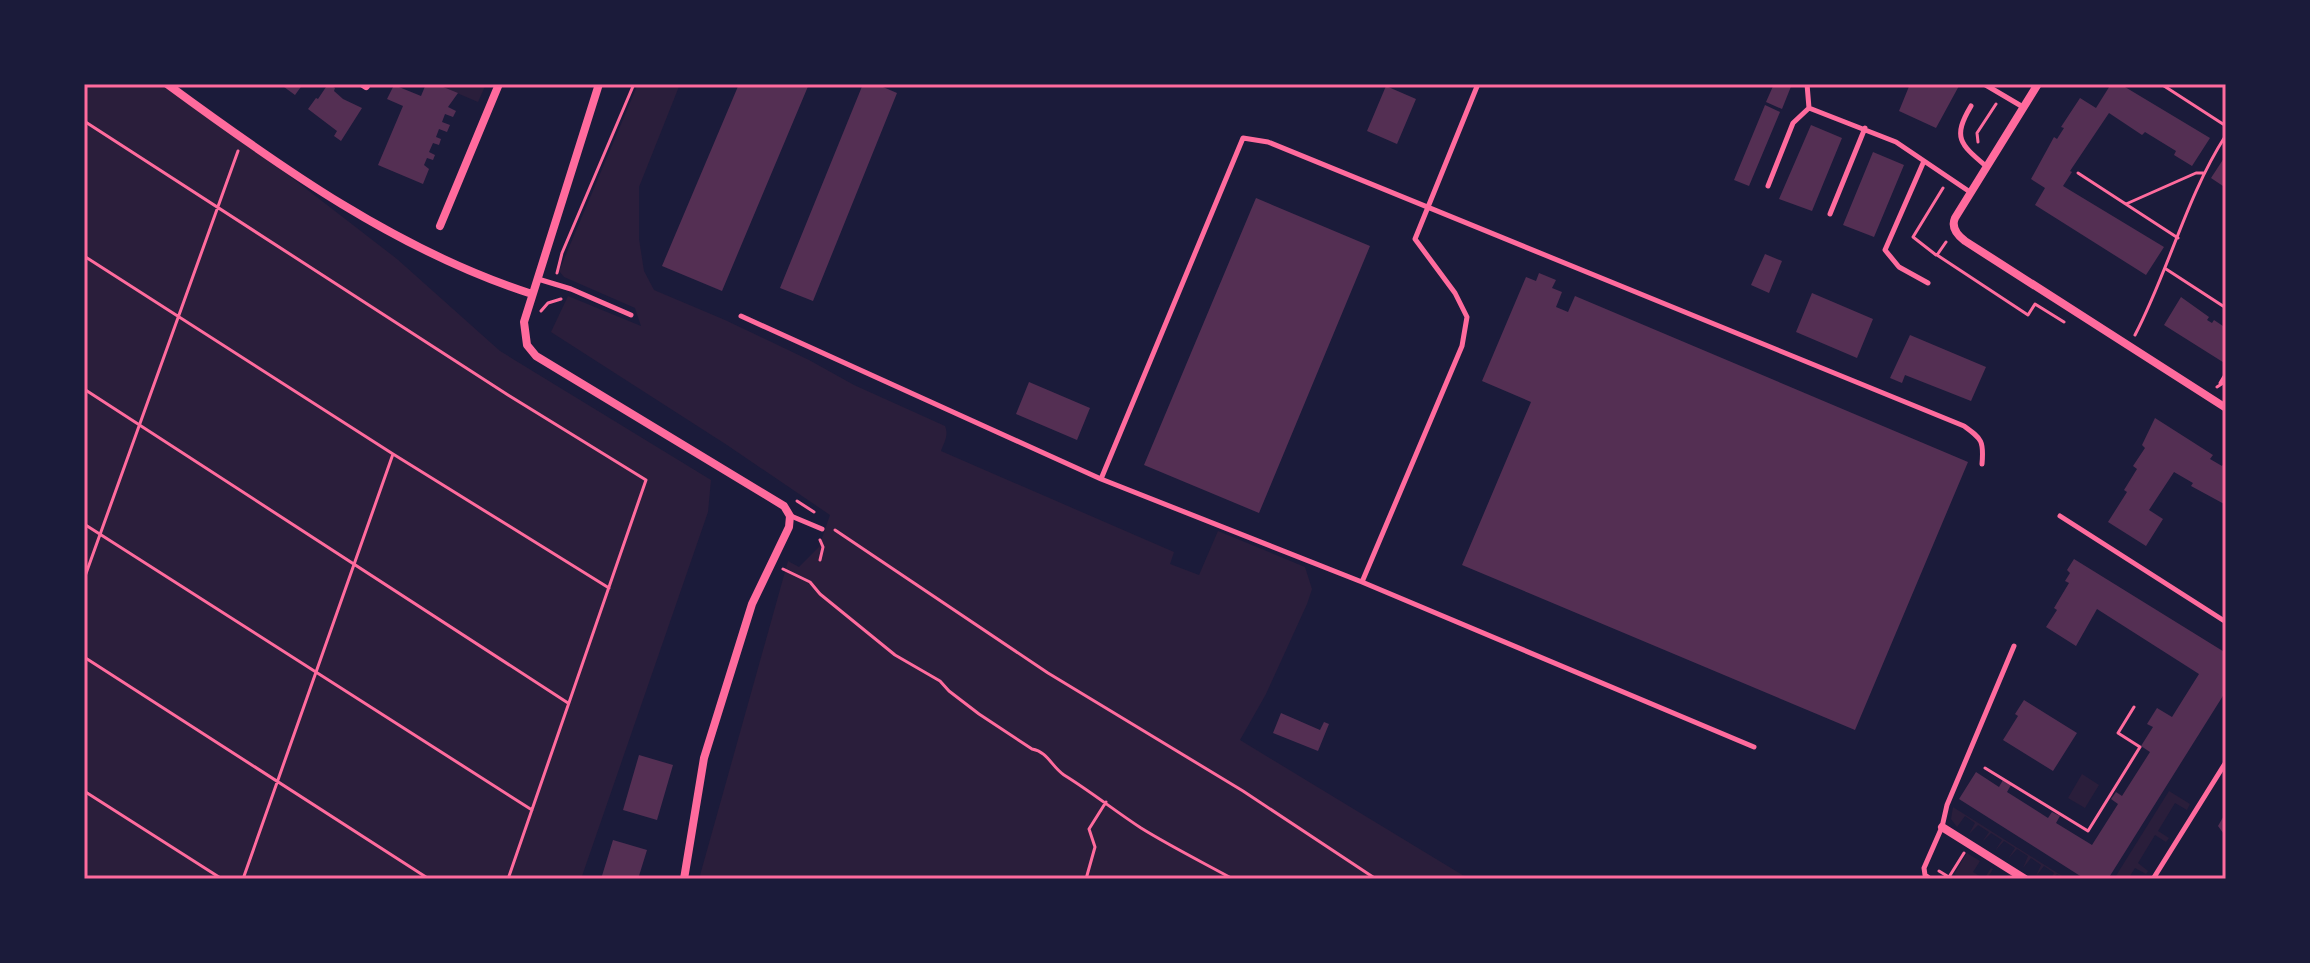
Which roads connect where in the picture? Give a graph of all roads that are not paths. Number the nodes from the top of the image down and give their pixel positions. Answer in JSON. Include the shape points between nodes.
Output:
{"nodes":[{"id":1,"x":167,"y":84,"type":"edge"},
{"id":2,"x":499,"y":84,"type":"edge"},
{"id":3,"x":599,"y":84,"type":"edge"},
{"id":4,"x":1478,"y":84,"type":"edge"},
{"id":5,"x":1807,"y":84,"type":"edge"},
{"id":6,"x":1984,"y":84,"type":"edge"},
{"id":7,"x":2038,"y":84,"type":"edge"},
{"id":8,"x":1971,"y":106,"type":"dead end"},
{"id":9,"x":1809,"y":108,"type":"junction"},
{"id":10,"x":2023,"y":108,"type":"junction"},
{"id":11,"x":1865,"y":128,"type":"junction"},
{"id":12,"x":1924,"y":161,"type":"junction"},
{"id":13,"x":1987,"y":167,"type":"junction"},
{"id":14,"x":1768,"y":186,"type":"dead end"},
{"id":15,"x":1970,"y":192,"type":"junction"},
{"id":16,"x":1428,"y":209,"type":"junction"},
{"id":17,"x":1830,"y":214,"type":"dead end"},
{"id":18,"x":440,"y":226,"type":"dead end"},
{"id":19,"x":537,"y":279,"type":"junction"},
{"id":20,"x":1928,"y":283,"type":"dead end"},
{"id":21,"x":532,"y":294,"type":"junction"},
{"id":22,"x":631,"y":315,"type":"dead end"},
{"id":23,"x":741,"y":316,"type":"dead end"},
{"id":24,"x":2226,"y":408,"type":"edge"},
{"id":25,"x":1982,"y":464,"type":"dead end"},
{"id":26,"x":1101,"y":479,"type":"junction"},
{"id":27,"x":790,"y":516,"type":"junction"},
{"id":28,"x":2060,"y":516,"type":"dead end"},
{"id":29,"x":822,"y":529,"type":"dead end"},
{"id":30,"x":1362,"y":582,"type":"junction"},
{"id":31,"x":2226,"y":622,"type":"edge"},
{"id":32,"x":2014,"y":646,"type":"dead end"},
{"id":33,"x":1754,"y":747,"type":"dead end"},
{"id":34,"x":2226,"y":762,"type":"edge"},
{"id":35,"x":1942,"y":827,"type":"junction"},
{"id":36,"x":684,"y":879,"type":"edge"},
{"id":37,"x":1931,"y":879,"type":"edge"},
{"id":38,"x":2025,"y":879,"type":"edge"},
{"id":39,"x":2153,"y":879,"type":"edge"}],
"edges":[{"from":1,"to":21,"type":"street","via":[[244,141],[382,229]]},
{"from":2,"to":18,"type":"street"},
{"from":3,"to":19,"type":"street"},
{"from":4,"to":16,"type":"lane"},
{"from":5,"to":9,"type":"lane"},
{"from":6,"to":10,"type":"lane"},
{"from":7,"to":10,"type":"street"},
{"from":8,"to":13,"type":"lane","via":[[1961,124],[1961,140]]},
{"from":9,"to":11,"type":"lane"},
{"from":9,"to":14,"type":"lane","via":[[1793,123]]},
{"from":10,"to":13,"type":"street"},
{"from":11,"to":12,"type":"lane"},
{"from":11,"to":17,"type":"lane"},
{"from":12,"to":15,"type":"lane"},
{"from":12,"to":20,"type":"lane","via":[[1885,250],[1899,267]]},
{"from":13,"to":15,"type":"street"},
{"from":15,"to":24,"type":"street","via":[[1954,220],[1965,241],[2168,376]]},
{"from":16,"to":25,"type":"lane","via":[[1964,426],[1981,438]]},
{"from":16,"to":26,"type":"lane","via":[[1268,142],[1243,138]]},
{"from":16,"to":30,"type":"lane","via":[[1415,239],[1467,317],[1462,346]]},
{"from":19,"to":21,"type":"street"},
{"from":19,"to":22,"type":"lane"},
{"from":21,"to":27,"type":"street","via":[[524,333],[536,356],[784,506]]},
{"from":23,"to":26,"type":"lane"},
{"from":26,"to":30,"type":"lane"},
{"from":27,"to":29,"type":"lane"},
{"from":27,"to":36,"type":"street","via":[[752,604],[704,758]]},
{"from":28,"to":31,"type":"lane"},
{"from":30,"to":33,"type":"lane"},
{"from":32,"to":35,"type":"lane"},
{"from":34,"to":39,"type":"lane"},
{"from":35,"to":37,"type":"lane","via":[[1924,868]]},
{"from":35,"to":38,"type":"street"}]}
